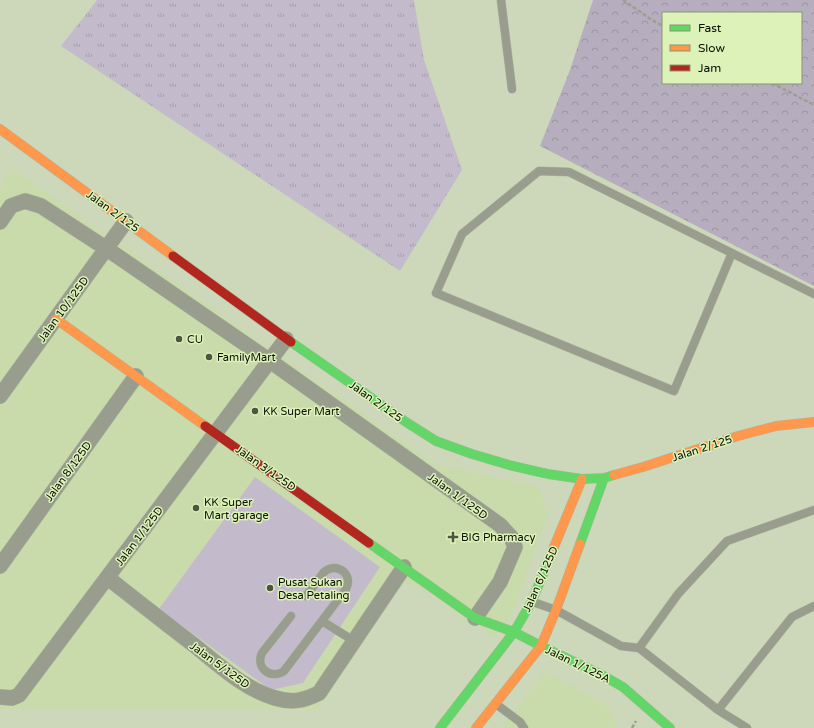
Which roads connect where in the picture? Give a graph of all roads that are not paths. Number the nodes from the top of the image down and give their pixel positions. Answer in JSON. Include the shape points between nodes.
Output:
{"nodes":[{"id":1,"x":501,"y":0,"type":"edge"},
{"id":2,"x":512,"y":89,"type":"dead end"},
{"id":3,"x":0,"y":129,"type":"edge"},
{"id":4,"x":1,"y":219,"type":"edge"},
{"id":5,"x":126,"y":222,"type":"junction"},
{"id":6,"x":107,"y":249,"type":"junction"},
{"id":7,"x":732,"y":253,"type":"junction"},
{"id":8,"x":814,"y":294,"type":"edge"},
{"id":9,"x":56,"y":319,"type":"junction"},
{"id":10,"x":286,"y":339,"type":"junction"},
{"id":11,"x":270,"y":361,"type":"junction"},
{"id":12,"x":136,"y":376,"type":"junction"},
{"id":13,"x":0,"y":396,"type":"edge"},
{"id":14,"x":814,"y":422,"type":"edge"},
{"id":15,"x":216,"y":433,"type":"junction"},
{"id":16,"x":604,"y":478,"type":"junction"},
{"id":17,"x":582,"y":479,"type":"junction"},
{"id":18,"x":814,"y":510,"type":"edge"},
{"id":19,"x":0,"y":566,"type":"edge"},
{"id":20,"x":404,"y":567,"type":"junction"},
{"id":21,"x":108,"y":578,"type":"junction"},
{"id":22,"x":306,"y":596,"type":"dead end"},
{"id":23,"x":532,"y":602,"type":"junction"},
{"id":24,"x":814,"y":606,"type":"edge"},
{"id":25,"x":556,"y":610,"type":"junction"},
{"id":26,"x":291,"y":616,"type":"dead end"},
{"id":27,"x":475,"y":618,"type":"junction"},
{"id":28,"x":322,"y":621,"type":"junction"},
{"id":29,"x":514,"y":632,"type":"junction"},
{"id":30,"x":354,"y":641,"type":"junction"},
{"id":31,"x":541,"y":646,"type":"junction"},
{"id":32,"x":639,"y":648,"type":"junction"},
{"id":33,"x":0,"y":697,"type":"edge"},
{"id":34,"x":496,"y":703,"type":"junction"},
{"id":35,"x":718,"y":710,"type":"junction"},
{"id":36,"x":440,"y":728,"type":"edge"},
{"id":37,"x":476,"y":728,"type":"edge"},
{"id":38,"x":524,"y":728,"type":"edge"},
{"id":39,"x":670,"y":728,"type":"edge"},
{"id":40,"x":747,"y":728,"type":"edge"}],
"edges":[{"from":1,"to":2,"type":"lane"},
{"from":3,"to":5,"type":"street","name":"Jalan 2/125"},
{"from":4,"to":6,"type":"street","via":[[11,206],[25,202],[41,206]]},
{"from":5,"to":6,"type":"street","name":"Jalan 10/125D"},
{"from":5,"to":10,"type":"street","name":"Jalan 2/125"},
{"from":6,"to":9,"type":"street","name":"Jalan 10/125D"},
{"from":6,"to":11,"type":"street"},
{"from":7,"to":7,"type":"lane","via":[[674,391],[436,293],[462,234],[539,171],[569,172]]},
{"from":7,"to":8,"type":"lane"},
{"from":9,"to":12,"type":"street","name":"Jalan 3/125D"},
{"from":9,"to":13,"type":"street","name":"Jalan 10/125D"},
{"from":10,"to":11,"type":"street","name":"Jalan 1/125D"},
{"from":10,"to":17,"type":"street","name":"Jalan 2/125","via":[[436,441],[509,465]]},
{"from":11,"to":15,"type":"street","name":"Jalan 1/125D"},
{"from":11,"to":27,"type":"street","name":"Jalan 1/125D","via":[[500,526],[511,537],[515,548],[500,582]]},
{"from":12,"to":15,"type":"street","name":"Jalan 3/125D"},
{"from":12,"to":19,"type":"street","name":"Jalan 8/125D"},
{"from":14,"to":16,"type":"street","name":"Jalan 2/125","via":[[776,426],[738,436]]},
{"from":15,"to":20,"type":"street","name":"Jalan 3/125D"},
{"from":15,"to":21,"type":"street","name":"Jalan 1/125D"},
{"from":16,"to":17,"type":"street","name":"Jalan 2/125"},
{"from":16,"to":25,"type":"street","name":"Jalan 6/125D"},
{"from":17,"to":23,"type":"street","name":"Jalan 6/125D"},
{"from":18,"to":32,"type":"lane","via":[[727,542],[678,594]]},
{"from":20,"to":27,"type":"street","name":"Jalan 3/125D"},
{"from":20,"to":30,"type":"street","name":"Jalan 5/125D"},
{"from":21,"to":30,"type":"street","name":"Jalan 5/125D","via":[[236,678],[259,692],[276,698],[293,701],[319,693]]},
{"from":21,"to":33,"type":"street","name":"Jalan 1/125D","via":[[19,695],[12,698]]},
{"from":22,"to":28,"type":"lane","via":[[324,572],[332,567],[347,576],[349,580],[346,588]]},
{"from":23,"to":25,"type":"lane"},
{"from":23,"to":29,"type":"street","name":"Jalan 6/125D"},
{"from":24,"to":35,"type":"lane","via":[[792,617]]},
{"from":25,"to":31,"type":"street","name":"Jalan 6/125D"},
{"from":25,"to":32,"type":"lane","via":[[621,646]]},
{"from":26,"to":28,"type":"lane","via":[[260,658],[261,666],[272,674],[284,671]]},
{"from":27,"to":29,"type":"street","name":"Jalan 1/125A"},
{"from":28,"to":30,"type":"lane"},
{"from":29,"to":31,"type":"street","name":"Jalan 1/125A"},
{"from":29,"to":36,"type":"street","name":"Jalan 6/125D"},
{"from":31,"to":34,"type":"street","name":"Jalan 6/125D"},
{"from":31,"to":39,"type":"street","name":"Jalan 1/125A","via":[[623,687]]},
{"from":32,"to":35,"type":"lane"},
{"from":34,"to":37,"type":"street","name":"Jalan 6/125D"},
{"from":34,"to":38,"type":"lane"},
{"from":35,"to":40,"type":"lane"}]}
